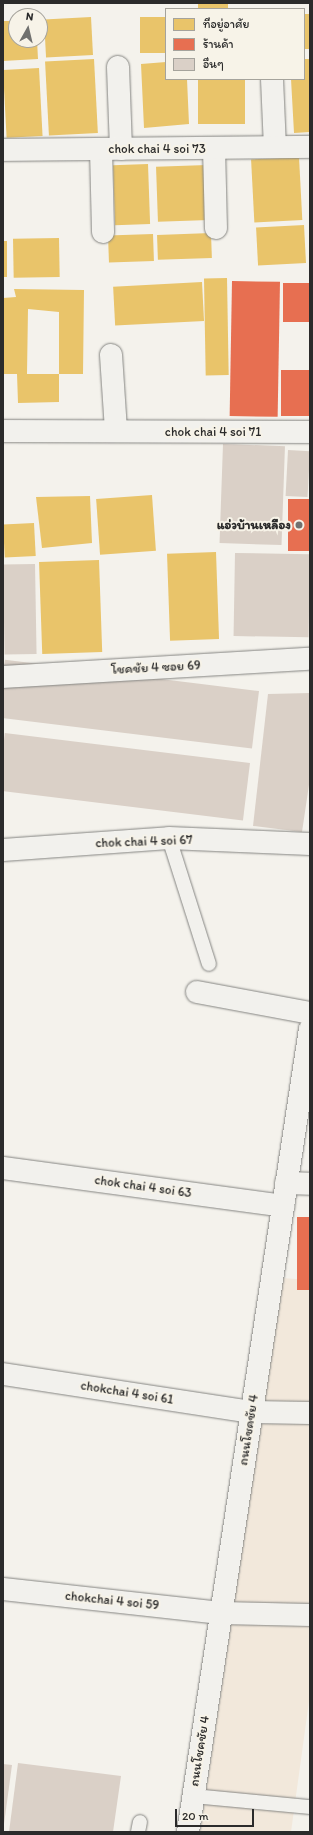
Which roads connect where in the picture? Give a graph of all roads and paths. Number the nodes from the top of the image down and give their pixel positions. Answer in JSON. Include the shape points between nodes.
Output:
{"nodes":[{"id":1,"x":118,"y":67,"type":"dead end"},
{"id":2,"x":272,"y":80,"type":"edge"},
{"id":3,"x":275,"y":147,"type":"junction"},
{"id":4,"x":310,"y":147,"type":"edge"},
{"id":5,"x":214,"y":148,"type":"junction"},
{"id":6,"x":111,"y":149,"type":"junction"},
{"id":7,"x":3,"y":150,"type":"edge"},
{"id":8,"x":216,"y":228,"type":"dead end"},
{"id":9,"x":103,"y":232,"type":"dead end"},
{"id":10,"x":111,"y":355,"type":"dead end"},
{"id":11,"x":3,"y":431,"type":"edge"},
{"id":12,"x":116,"y":431,"type":"junction"},
{"id":13,"x":310,"y":432,"type":"edge"},
{"id":14,"x":310,"y":659,"type":"edge"},
{"id":15,"x":3,"y":677,"type":"edge"},
{"id":16,"x":169,"y":838,"type":"junction"},
{"id":17,"x":310,"y":844,"type":"edge"},
{"id":18,"x":3,"y":850,"type":"edge"},
{"id":19,"x":209,"y":964,"type":"dead end"},
{"id":20,"x":197,"y":992,"type":"dead end"},
{"id":21,"x":310,"y":1013,"type":"edge"},
{"id":22,"x":310,"y":1029,"type":"edge"},
{"id":23,"x":3,"y":1168,"type":"edge"},
{"id":24,"x":286,"y":1184,"type":"junction"},
{"id":25,"x":310,"y":1184,"type":"edge"},
{"id":26,"x":283,"y":1206,"type":"junction"},
{"id":27,"x":3,"y":1374,"type":"edge"},
{"id":28,"x":252,"y":1412,"type":"junction"},
{"id":29,"x":310,"y":1413,"type":"edge"},
{"id":30,"x":3,"y":1589,"type":"edge"},
{"id":31,"x":221,"y":1612,"type":"junction"},
{"id":32,"x":310,"y":1615,"type":"edge"},
{"id":33,"x":193,"y":1796,"type":"junction"},
{"id":34,"x":310,"y":1807,"type":"edge"},
{"id":35,"x":188,"y":1832,"type":"edge"}],
"edges":[{"from":1,"to":6,"type":"street"},
{"from":2,"to":3,"type":"street"},
{"from":3,"to":4,"type":"street","name":"chok chai 4 soi 73"},
{"from":3,"to":5,"type":"street","name":"chok chai 4 soi 73"},
{"from":5,"to":6,"type":"street","name":"chok chai 4 soi 73"},
{"from":5,"to":8,"type":"street"},
{"from":6,"to":7,"type":"street","name":"chok chai 4 soi 73"},
{"from":6,"to":9,"type":"street"},
{"from":10,"to":12,"type":"street"},
{"from":11,"to":12,"type":"street","name":"chok chai 4 soi 71"},
{"from":12,"to":13,"type":"street","name":"chok chai 4 soi 71"},
{"from":14,"to":15,"type":"street","name":"โชคชัย 4 ซอย 69"},
{"from":16,"to":17,"type":"street","name":"chok chai 4 soi 67"},
{"from":16,"to":18,"type":"street","name":"chok chai 4 soi 67"},
{"from":16,"to":19,"type":"lane"},
{"from":20,"to":21,"type":"street"},
{"from":22,"to":24,"type":"street","name":"ถนนโชคชัย 4"},
{"from":23,"to":26,"type":"street","name":"chok chai 4 soi 63"},
{"from":24,"to":25,"type":"street"},
{"from":24,"to":26,"type":"street","name":"ถนนโชคชัย 4"},
{"from":26,"to":28,"type":"street","name":"ถนนโชคชัย 4"},
{"from":27,"to":28,"type":"street","name":"chokchai 4 soi 61"},
{"from":28,"to":29,"type":"street","name":"chokchai 4 soi 61"},
{"from":28,"to":31,"type":"street","name":"ถนนโชคชัย 4"},
{"from":30,"to":31,"type":"street","name":"chokchai 4 soi 59"},
{"from":31,"to":32,"type":"street","name":"chokchai 4 soi 59"},
{"from":31,"to":33,"type":"street","name":"ถนนโชคชัย 4"},
{"from":33,"to":34,"type":"lane"},
{"from":33,"to":35,"type":"street","name":"ถนนโชคชัย 4"}]}
